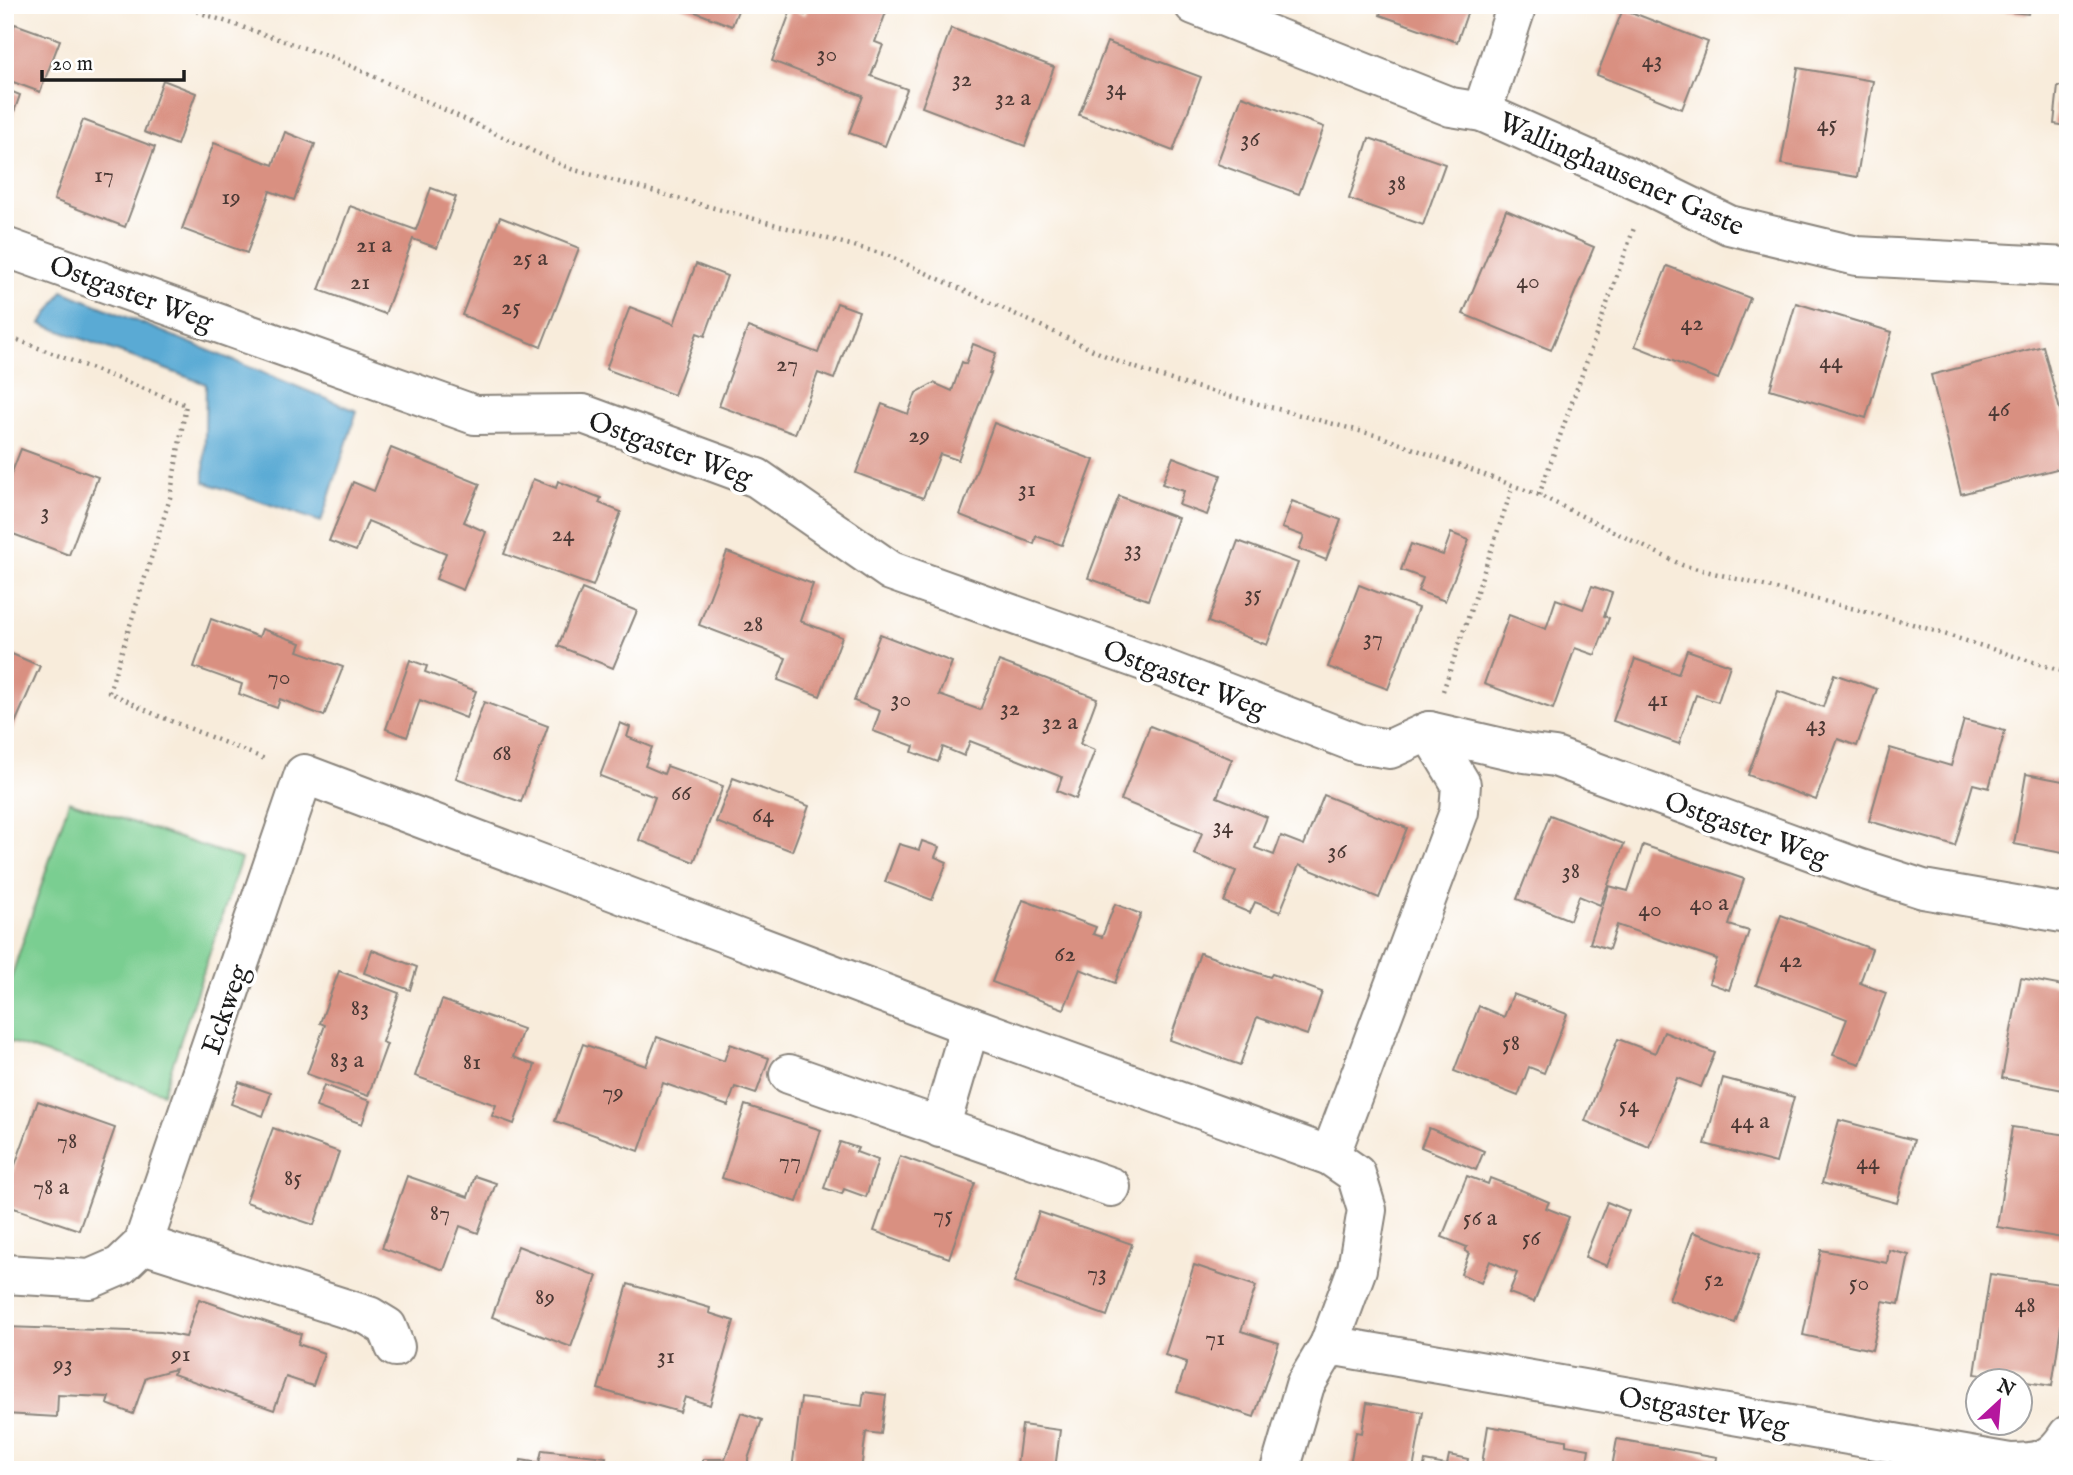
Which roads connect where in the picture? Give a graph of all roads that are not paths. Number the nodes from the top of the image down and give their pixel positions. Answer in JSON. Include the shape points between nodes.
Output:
{"nodes":[{"id":1,"x":1194,"y":5,"type":"edge"},
{"id":2,"x":1517,"y":5,"type":"edge"},
{"id":3,"x":1482,"y":112,"type":"junction"},
{"id":4,"x":5,"y":247,"type":"edge"},
{"id":5,"x":2068,"y":267,"type":"edge"},
{"id":6,"x":1429,"y":731,"type":"junction"},
{"id":7,"x":2068,"y":914,"type":"edge"},
{"id":8,"x":970,"y":1026,"type":"junction"},
{"id":9,"x":789,"y":1074,"type":"dead end"},
{"id":10,"x":940,"y":1128,"type":"junction"},
{"id":11,"x":1331,"y":1156,"type":"junction"},
{"id":12,"x":1111,"y":1187,"type":"dead end"},
{"id":13,"x":143,"y":1244,"type":"junction"},
{"id":14,"x":5,"y":1273,"type":"edge"},
{"id":15,"x":1329,"y":1345,"type":"junction"},
{"id":16,"x":395,"y":1347,"type":"dead end"},
{"id":17,"x":2068,"y":1435,"type":"edge"},
{"id":18,"x":1280,"y":1470,"type":"edge"}],
"edges":[{"from":1,"to":3,"type":"street","name":"Wallinghausener Gaste","via":[[1451,107]]},
{"from":2,"to":3,"type":"street"},
{"from":3,"to":5,"type":"street","name":"Wallinghausener Gaste","via":[[1729,225],[1857,256]]},
{"from":4,"to":6,"type":"street","name":"Ostgaster Weg","via":[[475,415],[583,414],[733,469],[757,478],[891,570],[1359,744],[1390,749]]},
{"from":6,"to":7,"type":"street","name":"Ostgaster Weg","via":[[1555,757],[1923,889]]},
{"from":6,"to":11,"type":"street","via":[[1461,784],[1460,812]]},
{"from":8,"to":10,"type":"street"},
{"from":8,"to":11,"type":"street"},
{"from":8,"to":13,"type":"street","name":"Eckweg","via":[[304,774]]},
{"from":9,"to":10,"type":"street"},
{"from":10,"to":12,"type":"street"},
{"from":11,"to":15,"type":"street","via":[[1356,1174],[1367,1210],[1357,1269]]},
{"from":13,"to":14,"type":"street","name":"Eckweg","via":[[120,1266],[90,1279]]},
{"from":13,"to":16,"type":"street","via":[[369,1316],[387,1327]]},
{"from":15,"to":17,"type":"street","name":"Ostgaster Weg","via":[[2010,1463],[2035,1463],[2059,1449]]},
{"from":15,"to":18,"type":"street","via":[[1305,1385]]}]}
